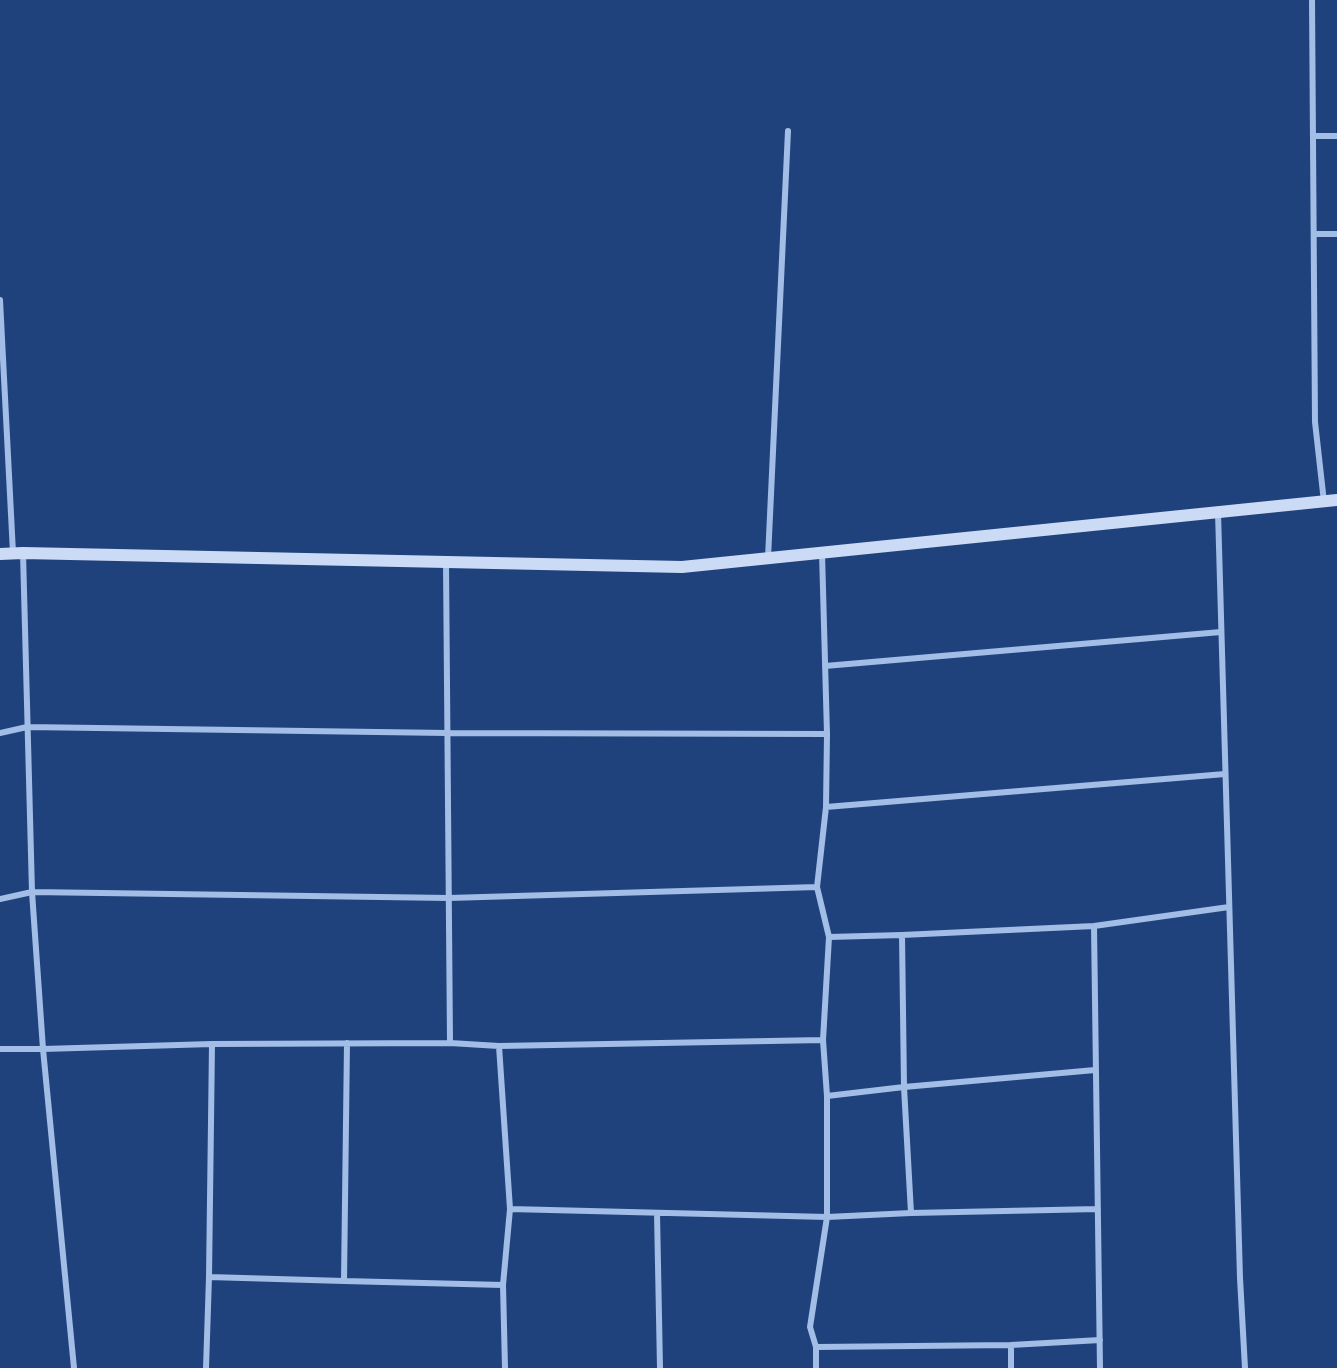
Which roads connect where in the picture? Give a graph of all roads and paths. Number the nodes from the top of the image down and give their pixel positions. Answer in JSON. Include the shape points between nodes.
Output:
{"nodes":[{"id":1,"x":1312,"y":0,"type":"edge"},
{"id":2,"x":788,"y":131,"type":"dead end"},
{"id":3,"x":1313,"y":136,"type":"junction"},
{"id":4,"x":1337,"y":136,"type":"edge"},
{"id":5,"x":1314,"y":234,"type":"junction"},
{"id":6,"x":1337,"y":234,"type":"edge"},
{"id":7,"x":0,"y":300,"type":"edge"},
{"id":8,"x":1330,"y":501,"type":"edge"},
{"id":9,"x":1218,"y":512,"type":"junction"},
{"id":10,"x":822,"y":553,"type":"junction"},
{"id":11,"x":12,"y":554,"type":"edge"},
{"id":12,"x":768,"y":558,"type":"junction"},
{"id":13,"x":446,"y":563,"type":"junction"},
{"id":14,"x":1221,"y":632,"type":"junction"},
{"id":15,"x":825,"y":666,"type":"junction"},
{"id":16,"x":27,"y":728,"type":"junction"},
{"id":17,"x":0,"y":733,"type":"edge"},
{"id":18,"x":447,"y":733,"type":"junction"},
{"id":19,"x":827,"y":734,"type":"junction"},
{"id":20,"x":1225,"y":774,"type":"junction"},
{"id":21,"x":826,"y":807,"type":"junction"},
{"id":22,"x":817,"y":887,"type":"junction"},
{"id":23,"x":32,"y":892,"type":"junction"},
{"id":24,"x":449,"y":898,"type":"junction"},
{"id":25,"x":0,"y":899,"type":"edge"},
{"id":26,"x":1229,"y":907,"type":"junction"},
{"id":27,"x":1094,"y":926,"type":"junction"},
{"id":28,"x":902,"y":935,"type":"junction"},
{"id":29,"x":829,"y":937,"type":"junction"},
{"id":30,"x":823,"y":1040,"type":"junction"},
{"id":31,"x":347,"y":1042,"type":"junction"},
{"id":32,"x":450,"y":1043,"type":"junction"},
{"id":33,"x":212,"y":1044,"type":"junction"},
{"id":34,"x":500,"y":1046,"type":"junction"},
{"id":35,"x":0,"y":1049,"type":"edge"},
{"id":36,"x":43,"y":1049,"type":"junction"},
{"id":37,"x":1095,"y":1070,"type":"junction"},
{"id":38,"x":904,"y":1087,"type":"junction"},
{"id":39,"x":827,"y":1096,"type":"junction"},
{"id":40,"x":510,"y":1209,"type":"junction"},
{"id":41,"x":1098,"y":1209,"type":"junction"},
{"id":42,"x":657,"y":1213,"type":"junction"},
{"id":43,"x":911,"y":1213,"type":"junction"},
{"id":44,"x":827,"y":1217,"type":"junction"},
{"id":45,"x":210,"y":1277,"type":"junction"},
{"id":46,"x":344,"y":1281,"type":"junction"},
{"id":47,"x":503,"y":1286,"type":"junction"},
{"id":48,"x":1100,"y":1340,"type":"junction"},
{"id":49,"x":1011,"y":1345,"type":"junction"},
{"id":50,"x":816,"y":1347,"type":"junction"},
{"id":51,"x":74,"y":1368,"type":"edge"},
{"id":52,"x":207,"y":1368,"type":"edge"},
{"id":53,"x":505,"y":1368,"type":"edge"},
{"id":54,"x":660,"y":1368,"type":"edge"},
{"id":55,"x":816,"y":1368,"type":"edge"},
{"id":56,"x":1011,"y":1368,"type":"edge"},
{"id":57,"x":1100,"y":1368,"type":"edge"},
{"id":58,"x":1245,"y":1368,"type":"edge"}],
"edges":[{"from":1,"to":3,"type":"street"},
{"from":2,"to":12,"type":"street"},
{"from":3,"to":4,"type":"street"},
{"from":3,"to":5,"type":"street"},
{"from":5,"to":6,"type":"street"},
{"from":5,"to":8,"type":"street","via":[[1315,422]]},
{"from":7,"to":11,"type":"street"},
{"from":8,"to":9,"type":"street"},
{"from":9,"to":10,"type":"street"},
{"from":9,"to":14,"type":"street"},
{"from":10,"to":12,"type":"street"},
{"from":10,"to":15,"type":"street"},
{"from":11,"to":13,"type":"street"},
{"from":11,"to":16,"type":"street"},
{"from":12,"to":13,"type":"street","via":[[682,567]]},
{"from":13,"to":18,"type":"street"},
{"from":14,"to":15,"type":"street"},
{"from":14,"to":20,"type":"street"},
{"from":15,"to":19,"type":"street"},
{"from":16,"to":17,"type":"street"},
{"from":16,"to":18,"type":"street"},
{"from":16,"to":23,"type":"street"},
{"from":18,"to":19,"type":"street"},
{"from":18,"to":24,"type":"street"},
{"from":19,"to":21,"type":"street"},
{"from":20,"to":21,"type":"street"},
{"from":20,"to":26,"type":"street"},
{"from":21,"to":22,"type":"street"},
{"from":22,"to":24,"type":"street"},
{"from":22,"to":29,"type":"street"},
{"from":23,"to":24,"type":"street"},
{"from":23,"to":25,"type":"street"},
{"from":23,"to":36,"type":"street"},
{"from":24,"to":32,"type":"street"},
{"from":26,"to":27,"type":"street"},
{"from":26,"to":58,"type":"street"},
{"from":27,"to":28,"type":"street"},
{"from":27,"to":37,"type":"street"},
{"from":28,"to":29,"type":"street"},
{"from":28,"to":38,"type":"street"},
{"from":29,"to":30,"type":"street"},
{"from":30,"to":34,"type":"street"},
{"from":30,"to":39,"type":"street"},
{"from":31,"to":32,"type":"street"},
{"from":31,"to":33,"type":"street"},
{"from":31,"to":46,"type":"street"},
{"from":32,"to":34,"type":"street"},
{"from":33,"to":36,"type":"street"},
{"from":33,"to":45,"type":"street"},
{"from":34,"to":40,"type":"street"},
{"from":35,"to":36,"type":"street"},
{"from":36,"to":51,"type":"street"},
{"from":37,"to":38,"type":"street"},
{"from":37,"to":41,"type":"street"},
{"from":38,"to":39,"type":"street"},
{"from":38,"to":43,"type":"street"},
{"from":39,"to":44,"type":"street"},
{"from":40,"to":42,"type":"street"},
{"from":40,"to":47,"type":"street"},
{"from":41,"to":43,"type":"street"},
{"from":41,"to":48,"type":"street"},
{"from":42,"to":44,"type":"street"},
{"from":42,"to":54,"type":"street"},
{"from":43,"to":44,"type":"street"},
{"from":44,"to":50,"type":"street","via":[[810,1327]]},
{"from":45,"to":46,"type":"street"},
{"from":45,"to":52,"type":"street"},
{"from":46,"to":47,"type":"street"},
{"from":47,"to":53,"type":"street"},
{"from":48,"to":49,"type":"street"},
{"from":48,"to":57,"type":"street"},
{"from":49,"to":50,"type":"street"},
{"from":49,"to":56,"type":"street"},
{"from":50,"to":55,"type":"street"}]}
